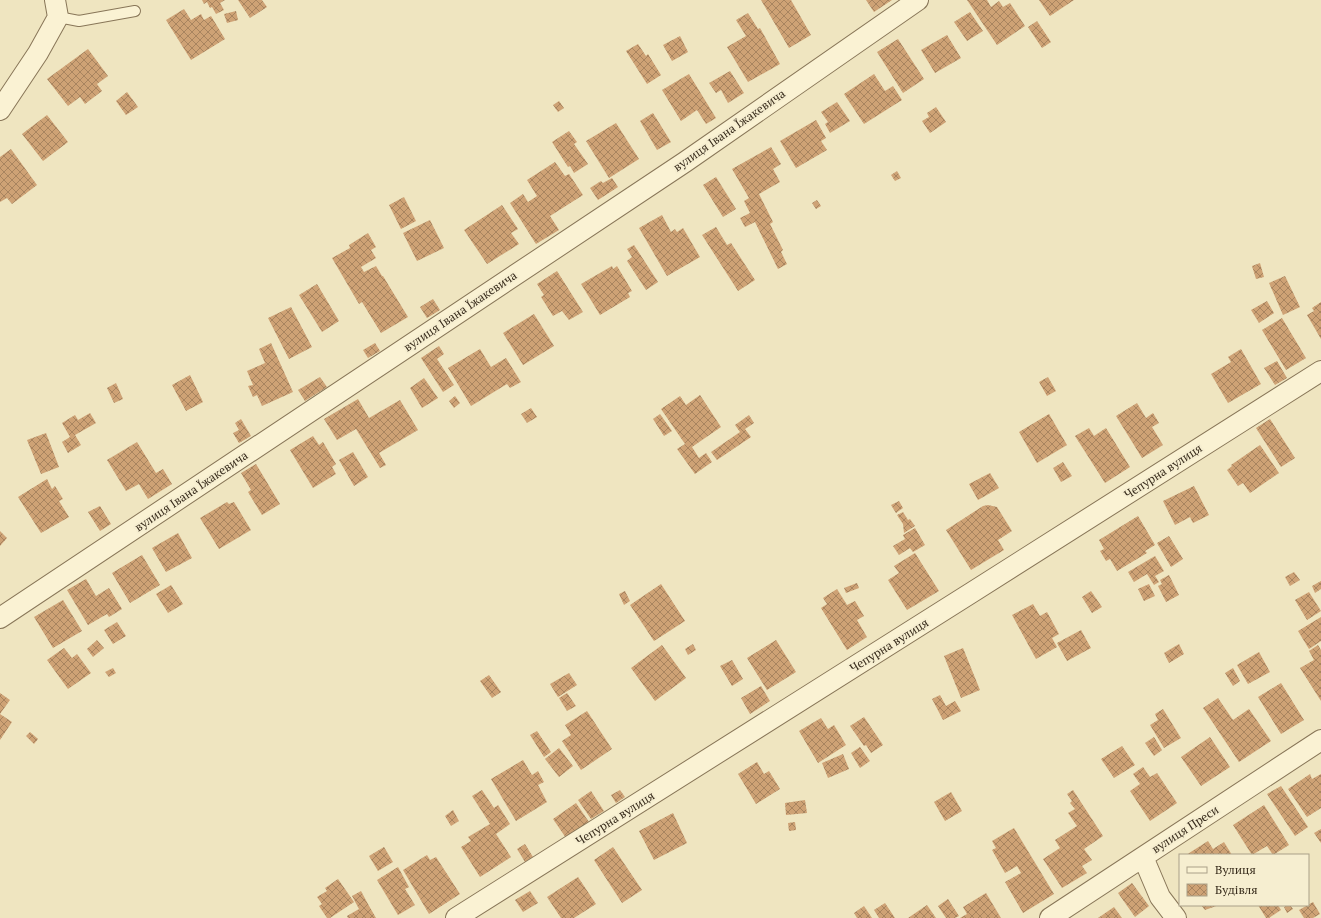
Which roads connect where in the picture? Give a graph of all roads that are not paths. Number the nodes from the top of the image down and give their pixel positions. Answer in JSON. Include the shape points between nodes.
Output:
{"nodes":[{"id":1,"x":918,"y":0,"type":"edge"},
{"id":2,"x":56,"y":8,"type":"edge"},
{"id":3,"x":135,"y":11,"type":"dead end"},
{"id":4,"x":0,"y":110,"type":"edge"},
{"id":5,"x":1321,"y":370,"type":"edge"},
{"id":6,"x":0,"y":618,"type":"edge"},
{"id":7,"x":1321,"y":740,"type":"edge"},
{"id":8,"x":1143,"y":857,"type":"junction"},
{"id":9,"x":456,"y":918,"type":"edge"},
{"id":10,"x":1050,"y":918,"type":"edge"},
{"id":11,"x":1176,"y":918,"type":"edge"}],
"edges":[{"from":1,"to":6,"type":"street","name":"вулиця Івана Їжакевича","via":[[685,162]]},
{"from":2,"to":3,"type":"lane","via":[[79,21]]},
{"from":2,"to":4,"type":"street","via":[[38,54]]},
{"from":5,"to":9,"type":"street","name":"Чепурна вулиця"},
{"from":7,"to":8,"type":"street","name":"вулиця Преси"},
{"from":8,"to":10,"type":"street","name":"вулиця Преси"},
{"from":8,"to":11,"type":"street","via":[[1160,897]]}]}
